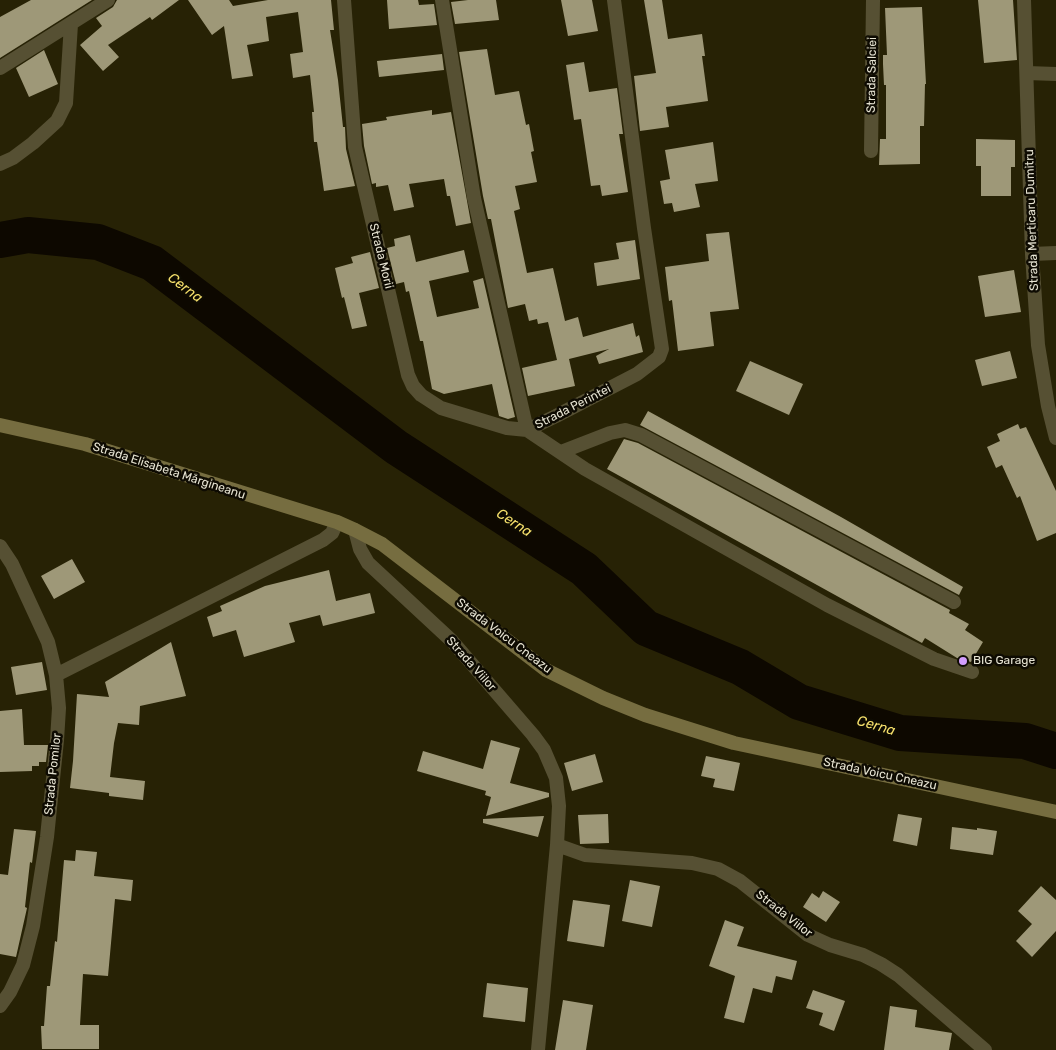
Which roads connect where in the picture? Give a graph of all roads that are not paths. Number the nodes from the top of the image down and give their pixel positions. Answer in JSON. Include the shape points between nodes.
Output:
{"nodes":[{"id":1,"x":108,"y":0,"type":"edge"},
{"id":2,"x":344,"y":0,"type":"edge"},
{"id":3,"x":442,"y":0,"type":"edge"},
{"id":4,"x":614,"y":0,"type":"edge"},
{"id":5,"x":873,"y":0,"type":"edge"},
{"id":6,"x":1024,"y":0,"type":"edge"},
{"id":7,"x":71,"y":24,"type":"junction"},
{"id":8,"x":0,"y":68,"type":"edge"},
{"id":9,"x":1027,"y":73,"type":"junction"},
{"id":10,"x":1056,"y":74,"type":"edge"},
{"id":11,"x":871,"y":150,"type":"dead end"},
{"id":12,"x":0,"y":164,"type":"edge"},
{"id":13,"x":1056,"y":253,"type":"edge"},
{"id":14,"x":1032,"y":254,"type":"junction"},
{"id":15,"x":0,"y":425,"type":"edge"},
{"id":16,"x":527,"y":430,"type":"junction"},
{"id":17,"x":1056,"y":438,"type":"edge"},
{"id":18,"x":561,"y":452,"type":"junction"},
{"id":19,"x":337,"y":522,"type":"junction"},
{"id":20,"x":355,"y":530,"type":"junction"},
{"id":21,"x":0,"y":546,"type":"edge"},
{"id":22,"x":954,"y":602,"type":"dead end"},
{"id":23,"x":972,"y":672,"type":"dead end"},
{"id":24,"x":56,"y":676,"type":"junction"},
{"id":25,"x":1056,"y":812,"type":"edge"},
{"id":26,"x":556,"y":845,"type":"junction"},
{"id":27,"x":0,"y":1006,"type":"edge"},
{"id":28,"x":538,"y":1050,"type":"edge"},
{"id":29,"x":985,"y":1050,"type":"edge"}],
"edges":[{"from":1,"to":7,"type":"street"},
{"from":2,"to":16,"type":"street","name":"Strada Morii","via":[[355,147],[408,375],[421,395],[441,408],[507,428]]},
{"from":3,"to":16,"type":"street","name":"Strada Perintei","via":[[474,198]]},
{"from":4,"to":16,"type":"street","name":"Strada Perintei","via":[[662,350],[653,363],[637,374]]},
{"from":5,"to":11,"type":"street","name":"Strada Salciei"},
{"from":6,"to":9,"type":"street","name":"Strada Merticaru Dumitru"},
{"from":7,"to":8,"type":"street"},
{"from":7,"to":12,"type":"street","via":[[66,103],[57,121],[33,143]]},
{"from":9,"to":10,"type":"street"},
{"from":9,"to":14,"type":"street","name":"Strada Merticaru Dumitru"},
{"from":13,"to":14,"type":"street"},
{"from":14,"to":17,"type":"street","name":"Strada Merticaru Dumitru","via":[[1038,345]]},
{"from":15,"to":19,"type":"main road","name":"Strada Elisabeta Mărgineanu","via":[[85,444]]},
{"from":16,"to":18,"type":"street"},
{"from":18,"to":22,"type":"street","via":[[610,433],[625,430],[641,435]]},
{"from":18,"to":23,"type":"street","via":[[585,469],[827,605],[934,659]]},
{"from":19,"to":20,"type":"main road","name":"Strada Voicu Cneazu"},
{"from":19,"to":24,"type":"street","via":[[324,540]]},
{"from":20,"to":25,"type":"main road","name":"Strada Voicu Cneazu","via":[[382,544],[546,670],[645,716],[734,743]]},
{"from":20,"to":26,"type":"street","name":"Strada Viilor","via":[[368,563],[452,641],[544,750],[556,778]]},
{"from":21,"to":24,"type":"street","name":"Strada Pomilor","via":[[45,634]]},
{"from":24,"to":27,"type":"street","name":"Strada Pomilor","via":[[57,740],[33,926],[23,965]]},
{"from":26,"to":28,"type":"street","name":"Strada Viilor"},
{"from":26,"to":29,"type":"street","name":"Strada Viilor","via":[[585,855],[692,863],[718,869],[746,885],[808,935],[863,955],[898,975]]}]}
